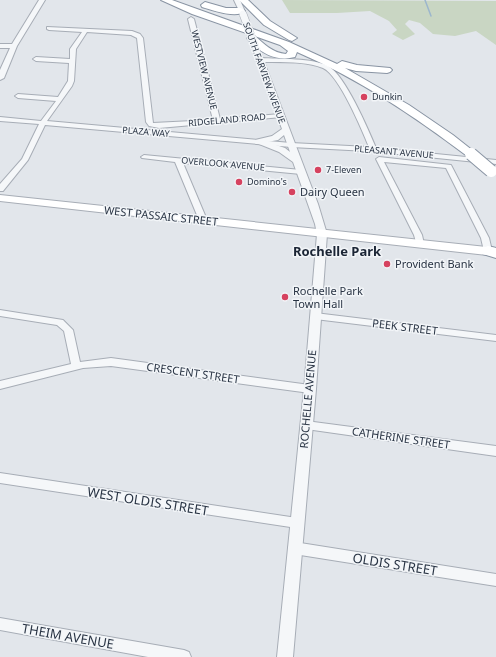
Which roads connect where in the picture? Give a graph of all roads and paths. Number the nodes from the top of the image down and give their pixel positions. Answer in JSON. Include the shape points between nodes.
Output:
{"nodes":[{"id":1,"x":42,"y":0,"type":"edge"},
{"id":2,"x":157,"y":0,"type":"edge"},
{"id":3,"x":165,"y":0,"type":"edge"},
{"id":4,"x":178,"y":0,"type":"edge"},
{"id":5,"x":237,"y":0,"type":"edge"},
{"id":6,"x":243,"y":0,"type":"edge"},
{"id":7,"x":194,"y":1,"type":"dead end"},
{"id":8,"x":242,"y":12,"type":"junction"},
{"id":9,"x":191,"y":19,"type":"dead end"},
{"id":10,"x":49,"y":28,"type":"dead end"},
{"id":11,"x":85,"y":31,"type":"junction"},
{"id":12,"x":269,"y":37,"type":"junction"},
{"id":13,"x":253,"y":40,"type":"junction"},
{"id":14,"x":0,"y":46,"type":"edge"},
{"id":15,"x":14,"y":46,"type":"junction"},
{"id":16,"x":320,"y":55,"type":"junction"},
{"id":17,"x":36,"y":58,"type":"dead end"},
{"id":18,"x":261,"y":60,"type":"junction"},
{"id":19,"x":73,"y":61,"type":"junction"},
{"id":20,"x":328,"y":63,"type":"junction"},
{"id":21,"x":0,"y":78,"type":"edge"},
{"id":22,"x":360,"y":80,"type":"junction"},
{"id":23,"x":340,"y":82,"type":"junction"},
{"id":24,"x":388,"y":90,"type":"junction"},
{"id":25,"x":18,"y":96,"type":"dead end"},
{"id":26,"x":58,"y":99,"type":"junction"},
{"id":27,"x":280,"y":116,"type":"junction"},
{"id":28,"x":0,"y":119,"type":"edge"},
{"id":29,"x":217,"y":121,"type":"junction"},
{"id":30,"x":43,"y":123,"type":"junction"},
{"id":31,"x":286,"y":130,"type":"junction"},
{"id":32,"x":258,"y":142,"type":"junction"},
{"id":33,"x":291,"y":145,"type":"junction"},
{"id":34,"x":373,"y":150,"type":"junction"},
{"id":35,"x":476,"y":154,"type":"junction"},
{"id":36,"x":144,"y":157,"type":"dead end"},
{"id":37,"x":178,"y":160,"type":"junction"},
{"id":38,"x":297,"y":161,"type":"junction"},
{"id":39,"x":495,"y":169,"type":"edge"},
{"id":40,"x":301,"y":172,"type":"junction"},
{"id":41,"x":0,"y":189,"type":"edge"},
{"id":42,"x":0,"y":198,"type":"edge"},
{"id":43,"x":203,"y":220,"type":"junction"},
{"id":44,"x":322,"y":234,"type":"junction"},
{"id":45,"x":420,"y":244,"type":"junction"},
{"id":46,"x":493,"y":252,"type":"edge"},
{"id":47,"x":0,"y":313,"type":"edge"},
{"id":48,"x":315,"y":316,"type":"junction"},
{"id":49,"x":496,"y":338,"type":"edge"},
{"id":50,"x":76,"y":366,"type":"junction"},
{"id":51,"x":0,"y":385,"type":"edge"},
{"id":52,"x":310,"y":389,"type":"junction"},
{"id":53,"x":306,"y":425,"type":"junction"},
{"id":54,"x":496,"y":451,"type":"edge"},
{"id":55,"x":0,"y":478,"type":"edge"},
{"id":56,"x":297,"y":523,"type":"junction"},
{"id":57,"x":294,"y":548,"type":"junction"},
{"id":58,"x":496,"y":580,"type":"edge"},
{"id":59,"x":0,"y":624,"type":"edge"},
{"id":60,"x":184,"y":657,"type":"edge"},
{"id":61,"x":285,"y":657,"type":"edge"}],
"edges":[{"from":1,"to":15,"type":"street"},
{"from":2,"to":13,"type":"highway"},
{"from":3,"to":12,"type":"highway"},
{"from":4,"to":16,"type":"highway"},
{"from":5,"to":8,"type":"street","name":"SOUTH FARVIEW AVENUE"},
{"from":6,"to":16,"type":"highway","via":[[273,27]]},
{"from":7,"to":8,"type":"highway","via":[[226,11]]},
{"from":8,"to":13,"type":"street","name":"SOUTH FARVIEW AVENUE","bridge":true},
{"from":9,"to":29,"type":"street","name":"WESTVIEW AVENUE"},
{"from":10,"to":11,"type":"street"},
{"from":11,"to":19,"type":"street","via":[[73,49]]},
{"from":11,"to":29,"type":"street","name":"RIDGELAND ROAD","via":[[138,35],[151,125]]},
{"from":12,"to":13,"type":"highway","via":[[293,52],[288,56],[278,56]]},
{"from":12,"to":22,"type":"highway"},
{"from":13,"to":18,"type":"street","name":"SOUTH FARVIEW AVENUE"},
{"from":14,"to":15,"type":"street"},
{"from":15,"to":21,"type":"street"},
{"from":16,"to":20,"type":"highway"},
{"from":17,"to":19,"type":"street"},
{"from":18,"to":20,"type":"street"},
{"from":18,"to":27,"type":"street","name":"SOUTH FARVIEW AVENUE"},
{"from":19,"to":26,"type":"street","via":[[69,86]]},
{"from":20,"to":22,"type":"highway"},
{"from":20,"to":23,"type":"street"},
{"from":20,"to":24,"type":"highway"},
{"from":20,"to":24,"type":"highway","via":[[386,70],[373,75]]},
{"from":22,"to":23,"type":"highway","via":[[348,79]]},
{"from":22,"to":35,"type":"highway"},
{"from":23,"to":34,"type":"street"},
{"from":24,"to":35,"type":"highway","via":[[429,117]]},
{"from":25,"to":26,"type":"street"},
{"from":26,"to":30,"type":"street"},
{"from":27,"to":29,"type":"street","name":"RIDGELAND ROAD"},
{"from":27,"to":31,"type":"street","name":"SOUTH FARVIEW AVENUE"},
{"from":28,"to":30,"type":"street","name":"PLAZA WAY"},
{"from":30,"to":32,"type":"street","name":"PLAZA WAY"},
{"from":30,"to":41,"type":"street","via":[[25,160]]},
{"from":31,"to":32,"type":"street","via":[[275,138]]},
{"from":31,"to":33,"type":"street","name":"SOUTH FARVIEW AVENUE"},
{"from":32,"to":33,"type":"street","name":"PLAZA WAY"},
{"from":32,"to":38,"type":"street","via":[[282,150]]},
{"from":33,"to":34,"type":"street","name":"PLEASANT AVENUE"},
{"from":33,"to":38,"type":"street","name":"ROCHELLE AVENUE"},
{"from":34,"to":39,"type":"street","name":"PLEASANT AVENUE"},
{"from":35,"to":39,"type":"highway","bridge":true},
{"from":36,"to":37,"type":"street","name":"OVERLOOK AVENUE"},
{"from":37,"to":40,"type":"street","name":"OVERLOOK AVENUE"},
{"from":37,"to":43,"type":"street"},
{"from":38,"to":40,"type":"street","name":"ROCHELLE AVENUE"},
{"from":40,"to":44,"type":"street","name":"ROCHELLE AVENUE"},
{"from":42,"to":43,"type":"main road","name":"WEST PASSAIC STREET"},
{"from":43,"to":44,"type":"main road","name":"WEST PASSAIC STREET"},
{"from":44,"to":45,"type":"main road","name":"WEST PASSAIC STREET"},
{"from":44,"to":48,"type":"street","name":"ROCHELLE AVENUE"},
{"from":45,"to":46,"type":"main road","name":"WEST PASSAIC STREET"},
{"from":45,"to":46,"type":"street","name":"PLEASANT AVENUE","via":[[418,235],[379,159],[450,166]]},
{"from":47,"to":50,"type":"street","via":[[60,322],[68,330]]},
{"from":48,"to":49,"type":"street","name":"PEEK STREET"},
{"from":48,"to":52,"type":"street","name":"ROCHELLE AVENUE"},
{"from":50,"to":51,"type":"street","name":"CRESCENT STREET"},
{"from":50,"to":52,"type":"street","name":"CRESCENT STREET","via":[[111,362]]},
{"from":52,"to":53,"type":"street","name":"ROCHELLE AVENUE"},
{"from":53,"to":54,"type":"street","name":"CATHERINE STREET"},
{"from":53,"to":56,"type":"street","name":"ROCHELLE AVENUE"},
{"from":55,"to":56,"type":"street","name":"WEST OLDIS STREET"},
{"from":56,"to":57,"type":"street","name":"ROCHELLE AVENUE"},
{"from":57,"to":58,"type":"street","name":"OLDIS STREET"},
{"from":57,"to":61,"type":"street","name":"ROCHELLE AVENUE"},
{"from":59,"to":60,"type":"street","name":"THEIM AVENUE"}]}
